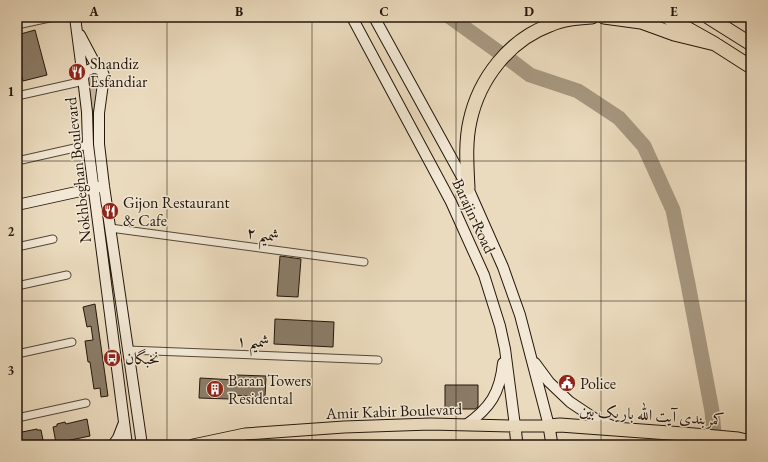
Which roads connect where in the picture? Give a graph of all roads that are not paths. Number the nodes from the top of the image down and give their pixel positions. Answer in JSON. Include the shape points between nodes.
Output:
{"nodes":[{"id":1,"x":54,"y":17,"type":"edge"},
{"id":2,"x":352,"y":17,"type":"edge"},
{"id":3,"x":374,"y":17,"type":"edge"},
{"id":4,"x":592,"y":17,"type":"edge"},
{"id":5,"x":604,"y":17,"type":"edge"},
{"id":6,"x":667,"y":17,"type":"edge"},
{"id":7,"x":708,"y":17,"type":"edge"},
{"id":8,"x":722,"y":17,"type":"edge"},
{"id":9,"x":75,"y":21,"type":"edge"},
{"id":10,"x":17,"y":25,"type":"edge"},
{"id":11,"x":747,"y":41,"type":"edge"},
{"id":12,"x":715,"y":44,"type":"junction"},
{"id":13,"x":751,"y":67,"type":"edge"},
{"id":14,"x":98,"y":68,"type":"junction"},
{"id":15,"x":83,"y":80,"type":"junction"},
{"id":16,"x":17,"y":96,"type":"edge"},
{"id":17,"x":88,"y":145,"type":"junction"},
{"id":18,"x":17,"y":161,"type":"edge"},
{"id":19,"x":99,"y":187,"type":"junction"},
{"id":20,"x":468,"y":188,"type":"junction"},
{"id":21,"x":17,"y":205,"type":"edge"},
{"id":22,"x":110,"y":228,"type":"junction"},
{"id":23,"x":53,"y":239,"type":"dead end"},
{"id":24,"x":17,"y":247,"type":"edge"},
{"id":25,"x":364,"y":262,"type":"dead end"},
{"id":26,"x":67,"y":275,"type":"dead end"},
{"id":27,"x":17,"y":286,"type":"edge"},
{"id":28,"x":72,"y":342,"type":"dead end"},
{"id":29,"x":128,"y":350,"type":"junction"},
{"id":30,"x":506,"y":350,"type":"junction"},
{"id":31,"x":17,"y":354,"type":"edge"},
{"id":32,"x":532,"y":359,"type":"junction"},
{"id":33,"x":378,"y":360,"type":"dead end"},
{"id":34,"x":86,"y":403,"type":"dead end"},
{"id":35,"x":17,"y":418,"type":"edge"},
{"id":36,"x":124,"y":423,"type":"junction"},
{"id":37,"x":466,"y":425,"type":"junction"},
{"id":38,"x":515,"y":426,"type":"junction"},
{"id":39,"x":549,"y":426,"type":"junction"},
{"id":40,"x":621,"y":430,"type":"junction"},
{"id":41,"x":745,"y":440,"type":"edge"},
{"id":42,"x":113,"y":445,"type":"edge"},
{"id":43,"x":127,"y":445,"type":"edge"},
{"id":44,"x":142,"y":445,"type":"edge"},
{"id":45,"x":193,"y":445,"type":"edge"},
{"id":46,"x":517,"y":445,"type":"edge"},
{"id":47,"x":552,"y":445,"type":"edge"}],
"edges":[{"from":1,"to":10,"type":"street"},
{"from":2,"to":30,"type":"main road","name":"Barajin Road","via":[[451,202],[484,275]]},
{"from":3,"to":20,"type":"main road","name":"Barajin Road"},
{"from":4,"to":20,"type":"highway","via":[[551,24],[530,34],[512,47],[500,61],[478,95],[470,122]]},
{"from":5,"to":12,"type":"highway","via":[[640,22]]},
{"from":6,"to":12,"type":"highway"},
{"from":7,"to":11,"type":"highway"},
{"from":8,"to":11,"type":"highway"},
{"from":9,"to":14,"type":"main road"},
{"from":9,"to":15,"type":"main road"},
{"from":12,"to":13,"type":"highway"},
{"from":14,"to":15,"type":"main road","name":"Nokhbeghan Boulevard","via":[[88,69]]},
{"from":14,"to":19,"type":"main road","name":"Nokhbeghan Boulevard","via":[[104,74],[99,113]]},
{"from":15,"to":16,"type":"street"},
{"from":15,"to":17,"type":"main road","name":"Nokhbeghan Boulevard"},
{"from":17,"to":18,"type":"street"},
{"from":17,"to":19,"type":"main road","name":"Nokhbeghan Boulevard"},
{"from":19,"to":21,"type":"main road"},
{"from":19,"to":22,"type":"main road","name":"Nokhbeghan Boulevard"},
{"from":19,"to":36,"type":"main road","name":"Nokhbeghan Boulevard"},
{"from":20,"to":32,"type":"main road","name":"Barajin Road","via":[[503,268]]},
{"from":22,"to":25,"type":"street","name":"شمیم ۲"},
{"from":22,"to":29,"type":"main road","name":"Nokhbeghan Boulevard"},
{"from":23,"to":24,"type":"street"},
{"from":26,"to":27,"type":"street"},
{"from":28,"to":31,"type":"street"},
{"from":29,"to":33,"type":"street","name":"شمیم ۱"},
{"from":29,"to":44,"type":"main road","name":"Nokhbeghan Boulevard"},
{"from":30,"to":37,"type":"main road","via":[[499,388],[486,409]]},
{"from":30,"to":38,"type":"main road","name":"Barajin Road"},
{"from":32,"to":39,"type":"main road","name":"Barajin Road"},
{"from":32,"to":40,"type":"main road","via":[[549,382],[570,402],[594,418]]},
{"from":34,"to":35,"type":"street"},
{"from":36,"to":42,"type":"main road"},
{"from":36,"to":43,"type":"main road","name":"Nokhbeghan Boulevard"},
{"from":37,"to":38,"type":"main road","name":"Amir Kabir Boulevard"},
{"from":37,"to":45,"type":"main road","name":"Amir Kabir Boulevard","via":[[344,427],[245,434]]},
{"from":38,"to":39,"type":"main road","name":"Amir Kabir Boulevard"},
{"from":38,"to":46,"type":"main road","name":"Barajin Road"},
{"from":39,"to":40,"type":"highway","name":"کمربندی آیت الله باریک بین"},
{"from":39,"to":47,"type":"main road"},
{"from":40,"to":41,"type":"highway","name":"کمربندی آیت الله باریک بین"}]}
